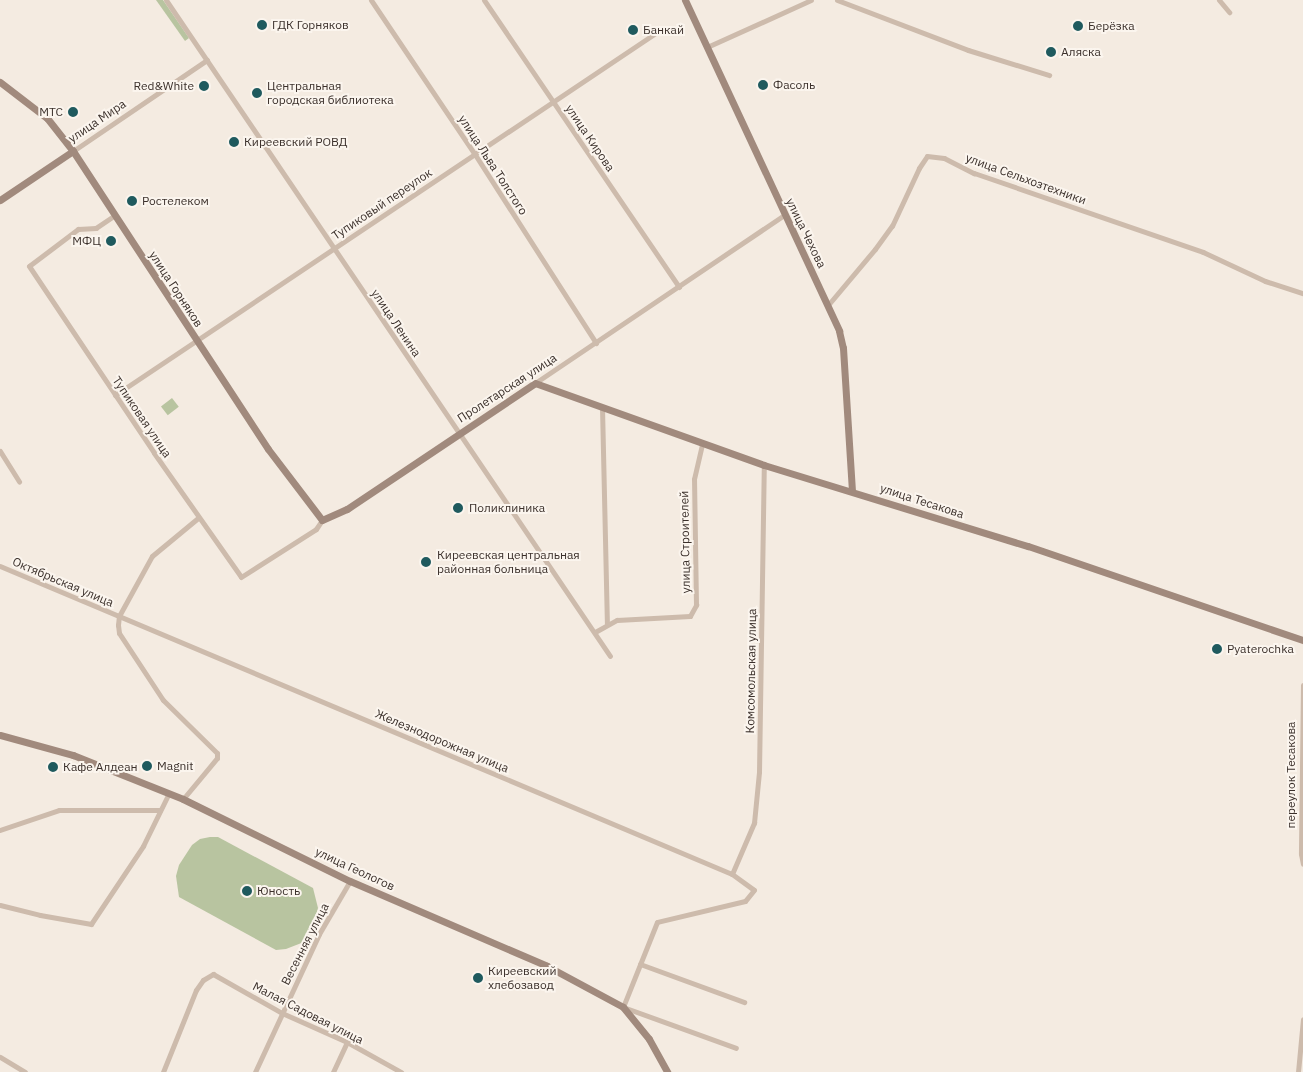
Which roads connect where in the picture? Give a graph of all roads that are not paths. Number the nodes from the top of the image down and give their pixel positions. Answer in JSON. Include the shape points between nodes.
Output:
{"nodes":[{"id":1,"x":166,"y":0,"type":"edge"},
{"id":2,"x":371,"y":0,"type":"edge"},
{"id":3,"x":484,"y":0,"type":"edge"},
{"id":4,"x":686,"y":0,"type":"edge"},
{"id":5,"x":811,"y":0,"type":"edge"},
{"id":6,"x":837,"y":0,"type":"edge"},
{"id":7,"x":1219,"y":0,"type":"edge"},
{"id":8,"x":1229,"y":12,"type":"dead end"},
{"id":9,"x":660,"y":30,"type":"dead end"},
{"id":10,"x":707,"y":47,"type":"junction"},
{"id":11,"x":207,"y":60,"type":"junction"},
{"id":12,"x":1049,"y":75,"type":"dead end"},
{"id":13,"x":0,"y":82,"type":"edge"},
{"id":14,"x":552,"y":101,"type":"junction"},
{"id":15,"x":73,"y":151,"type":"junction"},
{"id":16,"x":474,"y":153,"type":"junction"},
{"id":17,"x":0,"y":200,"type":"edge"},
{"id":18,"x":115,"y":215,"type":"junction"},
{"id":19,"x":784,"y":215,"type":"junction"},
{"id":20,"x":334,"y":248,"type":"junction"},
{"id":21,"x":679,"y":287,"type":"junction"},
{"id":22,"x":1303,"y":293,"type":"edge"},
{"id":23,"x":828,"y":305,"type":"junction"},
{"id":24,"x":196,"y":340,"type":"junction"},
{"id":25,"x":596,"y":342,"type":"junction"},
{"id":26,"x":535,"y":383,"type":"junction"},
{"id":27,"x":115,"y":395,"type":"junction"},
{"id":28,"x":602,"y":407,"type":"junction"},
{"id":29,"x":458,"y":434,"type":"junction"},
{"id":30,"x":702,"y":443,"type":"junction"},
{"id":31,"x":0,"y":451,"type":"edge"},
{"id":32,"x":764,"y":464,"type":"junction"},
{"id":33,"x":19,"y":481,"type":"dead end"},
{"id":34,"x":852,"y":490,"type":"junction"},
{"id":35,"x":198,"y":518,"type":"junction"},
{"id":36,"x":322,"y":520,"type":"junction"},
{"id":37,"x":0,"y":566,"type":"edge"},
{"id":38,"x":241,"y":577,"type":"joint"},
{"id":39,"x":119,"y":616,"type":"junction"},
{"id":40,"x":608,"y":624,"type":"junction"},
{"id":41,"x":595,"y":632,"type":"junction"},
{"id":42,"x":1303,"y":640,"type":"edge"},
{"id":43,"x":610,"y":656,"type":"dead end"},
{"id":44,"x":1303,"y":685,"type":"edge"},
{"id":45,"x":1302,"y":723,"type":"edge"},
{"id":46,"x":0,"y":735,"type":"edge"},
{"id":47,"x":1303,"y":782,"type":"edge"},
{"id":48,"x":169,"y":793,"type":"junction"},
{"id":49,"x":183,"y":799,"type":"junction"},
{"id":50,"x":160,"y":810,"type":"junction"},
{"id":51,"x":0,"y":830,"type":"edge"},
{"id":52,"x":1302,"y":854,"type":"edge"},
{"id":53,"x":1303,"y":864,"type":"edge"},
{"id":54,"x":732,"y":874,"type":"junction"},
{"id":55,"x":350,"y":881,"type":"junction"},
{"id":56,"x":0,"y":906,"type":"edge"},
{"id":57,"x":640,"y":964,"type":"junction"},
{"id":58,"x":744,"y":1002,"type":"dead end"},
{"id":59,"x":624,"y":1007,"type":"junction"},
{"id":60,"x":282,"y":1013,"type":"junction"},
{"id":61,"x":1303,"y":1019,"type":"edge"},
{"id":62,"x":347,"y":1042,"type":"junction"},
{"id":63,"x":736,"y":1048,"type":"dead end"},
{"id":64,"x":0,"y":1057,"type":"edge"},
{"id":65,"x":25,"y":1072,"type":"edge"},
{"id":66,"x":163,"y":1072,"type":"edge"},
{"id":67,"x":255,"y":1072,"type":"edge"},
{"id":68,"x":333,"y":1072,"type":"edge"},
{"id":69,"x":401,"y":1072,"type":"edge"},
{"id":70,"x":667,"y":1072,"type":"edge"},
{"id":71,"x":1298,"y":1072,"type":"edge"}],
"edges":[{"from":1,"to":11,"type":"street","name":"улица Ленина"},
{"from":2,"to":16,"type":"street","name":"улица Льва Толстого"},
{"from":3,"to":14,"type":"street","name":"улица Кирова"},
{"from":4,"to":10,"type":"main road","name":"улица Чехова"},
{"from":5,"to":10,"type":"street"},
{"from":6,"to":12,"type":"street","via":[[968,50]]},
{"from":7,"to":8,"type":"street"},
{"from":9,"to":14,"type":"street","name":"Тупиковый переулок"},
{"from":10,"to":19,"type":"main road","name":"улица Чехова"},
{"from":11,"to":15,"type":"street","name":"улица Мира"},
{"from":11,"to":20,"type":"street","name":"улица Ленина"},
{"from":13,"to":15,"type":"main road","name":"улица Горняков","via":[[47,118]]},
{"from":14,"to":16,"type":"street","name":"Тупиковый переулок"},
{"from":14,"to":21,"type":"street","name":"улица Кирова"},
{"from":15,"to":17,"type":"main road","name":"улица Мира"},
{"from":15,"to":18,"type":"main road","name":"улица Горняков"},
{"from":16,"to":20,"type":"street","name":"Тупиковый переулок"},
{"from":16,"to":25,"type":"street","name":"улица Льва Толстого"},
{"from":18,"to":24,"type":"main road","name":"улица Горняков"},
{"from":18,"to":27,"type":"street","name":"Тупиковая улица","via":[[96,228],[78,230],[29,266]]},
{"from":19,"to":21,"type":"street","name":"Пролетарская улица"},
{"from":19,"to":23,"type":"main road","name":"улица Чехова"},
{"from":20,"to":24,"type":"street","name":"Тупиковый переулок"},
{"from":20,"to":29,"type":"street","name":"улица Ленина"},
{"from":21,"to":25,"type":"street","name":"Пролетарская улица"},
{"from":22,"to":23,"type":"street","name":"улица Сельхозтехники","via":[[1265,281],[1203,252],[974,173],[944,158],[927,156],[892,226]]},
{"from":23,"to":34,"type":"main road","name":"улица Чехова","via":[[843,348]]},
{"from":24,"to":27,"type":"street","name":"Тупиковый переулок"},
{"from":24,"to":36,"type":"main road","name":"улица Горняков","via":[[268,449]]},
{"from":25,"to":26,"type":"street","name":"Пролетарская улица"},
{"from":26,"to":28,"type":"main road","name":"улица Тесакова"},
{"from":26,"to":29,"type":"main road","name":"Пролетарская улица"},
{"from":27,"to":35,"type":"street","name":"Тупиковая улица"},
{"from":28,"to":30,"type":"main road","name":"улица Тесакова"},
{"from":28,"to":40,"type":"street"},
{"from":29,"to":36,"type":"main road","name":"Пролетарская улица","via":[[347,509]]},
{"from":29,"to":41,"type":"street","name":"улица Ленина"},
{"from":30,"to":32,"type":"main road","name":"улица Тесакова"},
{"from":30,"to":40,"type":"street","name":"улица Строителей","via":[[694,479],[696,605],[690,616],[617,620]]},
{"from":31,"to":33,"type":"street"},
{"from":32,"to":34,"type":"main road","name":"улица Тесакова"},
{"from":32,"to":54,"type":"street","name":"Комсомольская улица","via":[[760,772],[754,823]]},
{"from":34,"to":42,"type":"main road","name":"улица Тесакова"},
{"from":35,"to":38,"type":"street","name":"Тупиковая улица"},
{"from":35,"to":39,"type":"street","via":[[152,556]]},
{"from":36,"to":38,"type":"street","name":"Пролетарская улица","via":[[316,529]]},
{"from":37,"to":39,"type":"street","name":"Октябрьская улица"},
{"from":39,"to":49,"type":"street","via":[[119,632],[163,700],[217,753],[218,758]]},
{"from":39,"to":54,"type":"street","name":"Железнодорожная улица"},
{"from":40,"to":41,"type":"street","name":"улица Строителей"},
{"from":41,"to":43,"type":"street","name":"улица Ленина"},
{"from":44,"to":45,"type":"street","name":"переулок Тесакова"},
{"from":45,"to":47,"type":"street","name":"переулок Тесакова"},
{"from":46,"to":48,"type":"main road","name":"улица Геологов","via":[[73,755]]},
{"from":47,"to":52,"type":"street","name":"переулок Тесакова"},
{"from":48,"to":49,"type":"main road","name":"улица Геологов"},
{"from":48,"to":50,"type":"street"},
{"from":49,"to":55,"type":"main road","name":"улица Геологов"},
{"from":50,"to":51,"type":"street","via":[[59,810]]},
{"from":50,"to":56,"type":"street","via":[[144,846],[91,924]]},
{"from":52,"to":53,"type":"street","name":"переулок Тесакова"},
{"from":54,"to":57,"type":"street","name":"Железнодорожная улица","via":[[754,890],[745,901],[657,922]]},
{"from":55,"to":59,"type":"main road","name":"улица Геологов","via":[[547,966]]},
{"from":55,"to":60,"type":"street","name":"Весенняя улица","via":[[318,934]]},
{"from":57,"to":58,"type":"street"},
{"from":57,"to":59,"type":"street"},
{"from":59,"to":63,"type":"street"},
{"from":59,"to":70,"type":"main road","name":"улица Геологов","via":[[649,1039]]},
{"from":60,"to":62,"type":"street","name":"Малая Садовая улица"},
{"from":60,"to":66,"type":"street","name":"Малая Садовая улица","via":[[212,974],[196,990]]},
{"from":60,"to":67,"type":"street","name":"Весенняя улица"},
{"from":61,"to":71,"type":"street"},
{"from":62,"to":68,"type":"street"},
{"from":62,"to":69,"type":"street","name":"Малая Садовая улица"},
{"from":64,"to":65,"type":"street"}]}
